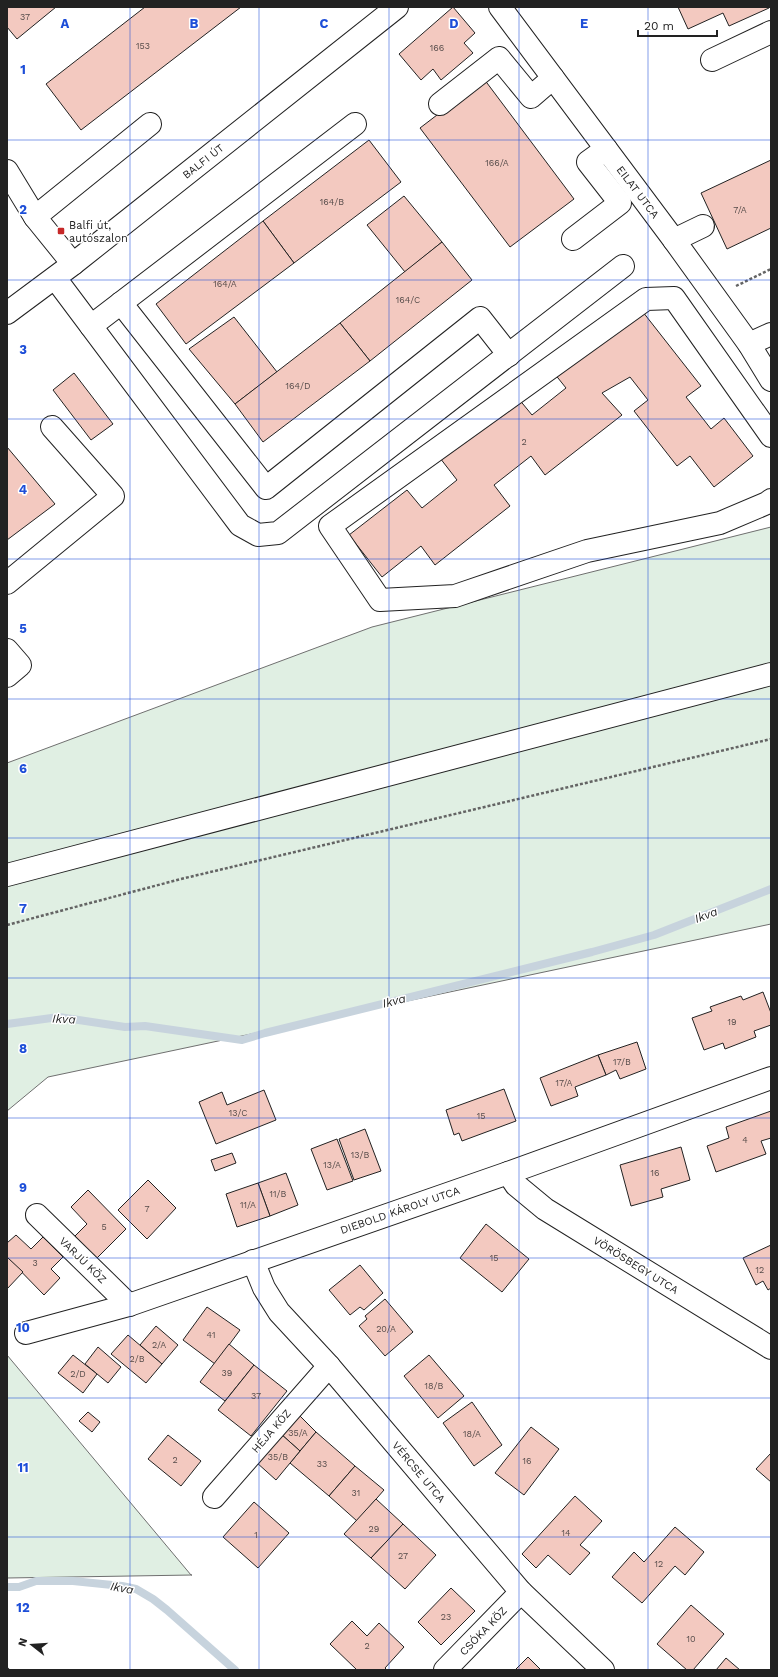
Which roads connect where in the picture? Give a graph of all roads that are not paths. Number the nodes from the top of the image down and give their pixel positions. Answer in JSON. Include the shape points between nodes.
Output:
{"nodes":[{"id":1,"x":397,"y":7,"type":"edge"},
{"id":2,"x":500,"y":7,"type":"edge"},
{"id":3,"x":771,"y":32,"type":"edge"},
{"id":4,"x":712,"y":60,"type":"dead end"},
{"id":5,"x":553,"y":78,"type":"junction"},
{"id":6,"x":440,"y":104,"type":"dead end"},
{"id":7,"x":150,"y":124,"type":"dead end"},
{"id":8,"x":354,"y":124,"type":"dead end"},
{"id":9,"x":606,"y":149,"type":"junction"},
{"id":10,"x":7,"y":171,"type":"edge"},
{"id":11,"x":35,"y":217,"type":"junction"},
{"id":12,"x":703,"y":226,"type":"dead end"},
{"id":13,"x":573,"y":239,"type":"dead end"},
{"id":14,"x":674,"y":240,"type":"junction"},
{"id":15,"x":73,"y":264,"type":"junction"},
{"id":16,"x":623,"y":266,"type":"dead end"},
{"id":17,"x":55,"y":278,"type":"junction"},
{"id":18,"x":121,"y":303,"type":"junction"},
{"id":19,"x":7,"y":313,"type":"edge"},
{"id":20,"x":91,"y":326,"type":"junction"},
{"id":21,"x":771,"y":334,"type":"edge"},
{"id":22,"x":749,"y":344,"type":"junction"},
{"id":23,"x":510,"y":355,"type":"junction"},
{"id":24,"x":771,"y":380,"type":"edge"},
{"id":25,"x":52,"y":427,"type":"dead end"},
{"id":26,"x":771,"y":436,"type":"edge"},
{"id":27,"x":771,"y":500,"type":"edge"},
{"id":28,"x":7,"y":583,"type":"edge"},
{"id":29,"x":7,"y":650,"type":"edge"},
{"id":30,"x":771,"y":674,"type":"edge"},
{"id":31,"x":7,"y":676,"type":"edge"},
{"id":32,"x":7,"y":875,"type":"edge"},
{"id":33,"x":771,"y":1078,"type":"edge"},
{"id":34,"x":508,"y":1173,"type":"junction"},
{"id":35,"x":37,"y":1215,"type":"dead end"},
{"id":36,"x":253,"y":1261,"type":"junction"},
{"id":37,"x":129,"y":1305,"type":"junction"},
{"id":38,"x":26,"y":1333,"type":"dead end"},
{"id":39,"x":771,"y":1348,"type":"edge"},
{"id":40,"x":329,"y":1366,"type":"junction"},
{"id":41,"x":214,"y":1497,"type":"dead end"},
{"id":42,"x":521,"y":1592,"type":"junction"},
{"id":43,"x":445,"y":1670,"type":"edge"},
{"id":44,"x":603,"y":1670,"type":"edge"}],
"edges":[{"from":1,"to":15,"type":"street","name":"BALFI ÚT"},
{"from":2,"to":5,"type":"street","name":"EILAT UTCA"},
{"from":3,"to":4,"type":"street"},
{"from":5,"to":6,"type":"street","via":[[531,97],[499,58]]},
{"from":5,"to":9,"type":"street","name":"EILAT UTCA"},
{"from":7,"to":11,"type":"street"},
{"from":8,"to":18,"type":"street"},
{"from":9,"to":13,"type":"street","via":[[588,162],[620,203]]},
{"from":9,"to":14,"type":"street","name":"EILAT UTCA"},
{"from":10,"to":11,"type":"street"},
{"from":11,"to":15,"type":"street"},
{"from":12,"to":14,"type":"street"},
{"from":14,"to":22,"type":"street","name":"EILAT UTCA"},
{"from":15,"to":17,"type":"street","name":"BALFI ÚT"},
{"from":16,"to":23,"type":"street"},
{"from":17,"to":19,"type":"street","name":"BALFI ÚT"},
{"from":17,"to":20,"type":"street"},
{"from":18,"to":20,"type":"street"},
{"from":18,"to":23,"type":"street","via":[[266,488],[480,318]]},
{"from":20,"to":23,"type":"street","via":[[240,525],[258,535],[278,533]]},
{"from":21,"to":22,"type":"street"},
{"from":22,"to":24,"type":"street","name":"EILAT UTCA"},
{"from":25,"to":28,"type":"street","via":[[113,496]]},
{"from":26,"to":27,"type":"street","via":[[674,298],[646,299],[330,526],[380,600],[456,596],[587,551],[720,523]]},
{"from":29,"to":31,"type":"street","via":[[20,665]]},
{"from":30,"to":32,"type":"street"},
{"from":33,"to":34,"type":"street","name":"DIEBOLD KÁROLY UTCA"},
{"from":34,"to":36,"type":"street","name":"DIEBOLD KÁROLY UTCA"},
{"from":34,"to":39,"type":"street","name":"VÖRÖSBEGY UTCA","via":[[516,1185],[545,1209]]},
{"from":35,"to":37,"type":"street","name":"VARJÚ KÖZ"},
{"from":36,"to":37,"type":"street","name":"DIEBOLD KÁROLY UTCA"},
{"from":36,"to":40,"type":"street","name":"VÉRCSE UTCA","via":[[264,1288],[279,1312]]},
{"from":37,"to":38,"type":"street","name":"DIEBOLD KÁROLY UTCA"},
{"from":40,"to":41,"type":"street","name":"HÉJA KÖZ"},
{"from":40,"to":42,"type":"street","name":"VÉRCSE UTCA"},
{"from":42,"to":43,"type":"street","name":"CSÓKA KÖZ"},
{"from":42,"to":44,"type":"street","name":"VÉRCSE UTCA"}]}
